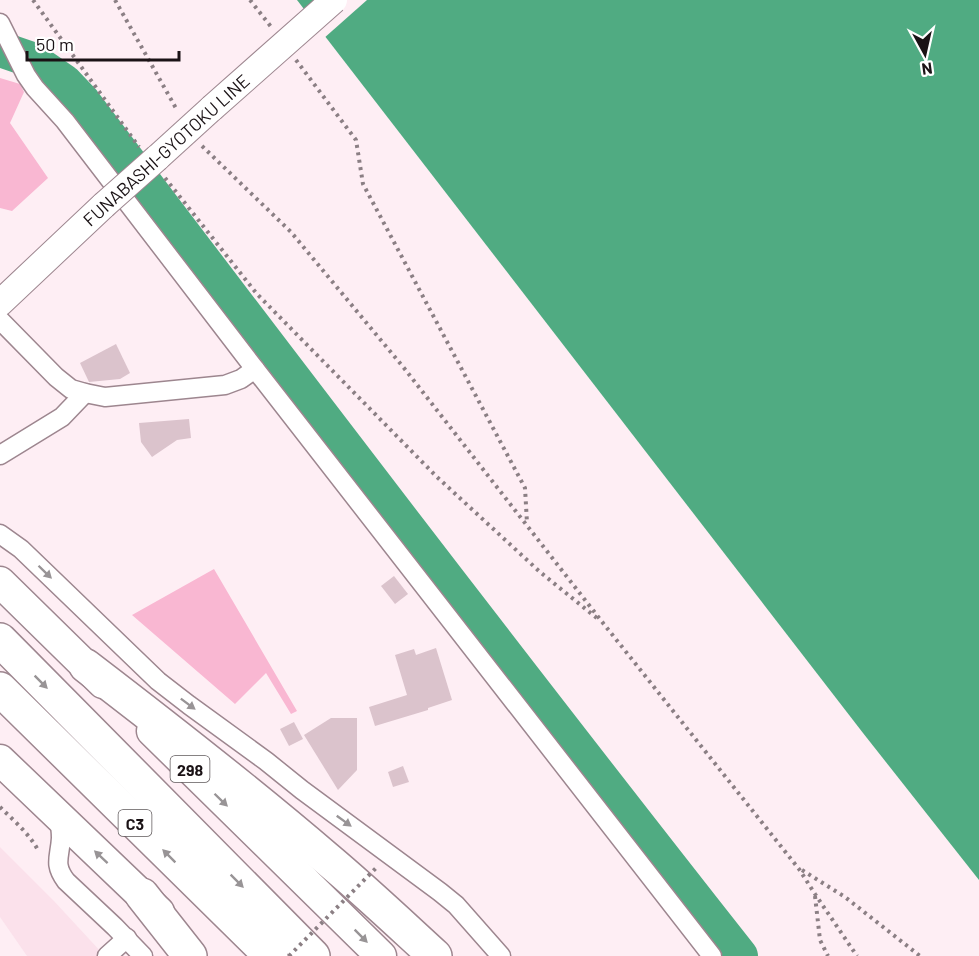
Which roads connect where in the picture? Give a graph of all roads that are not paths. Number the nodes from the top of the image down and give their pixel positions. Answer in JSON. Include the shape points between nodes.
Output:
{"nodes":[{"id":1,"x":334,"y":0,"type":"edge"},
{"id":2,"x":1,"y":25,"type":"edge"},
{"id":3,"x":0,"y":303,"type":"edge"},
{"id":4,"x":0,"y":320,"type":"edge"},
{"id":5,"x":255,"y":369,"type":"junction"},
{"id":6,"x":85,"y":393,"type":"junction"},
{"id":7,"x":0,"y":455,"type":"edge"},
{"id":8,"x":0,"y":534,"type":"edge"},
{"id":9,"x":0,"y":582,"type":"edge"},
{"id":10,"x":0,"y":640,"type":"edge"},
{"id":11,"x":86,"y":666,"type":"junction"},
{"id":12,"x":0,"y":689,"type":"edge"},
{"id":13,"x":0,"y":760,"type":"edge"},
{"id":14,"x":59,"y":818,"type":"junction"},
{"id":15,"x":142,"y":895,"type":"junction"},
{"id":16,"x":127,"y":938,"type":"junction"},
{"id":17,"x":106,"y":956,"type":"edge"},
{"id":18,"x":142,"y":956,"type":"edge"},
{"id":19,"x":190,"y":956,"type":"edge"},
{"id":20,"x":204,"y":956,"type":"edge"},
{"id":21,"x":271,"y":956,"type":"edge"},
{"id":22,"x":313,"y":956,"type":"edge"},
{"id":23,"x":381,"y":956,"type":"edge"},
{"id":24,"x":435,"y":956,"type":"edge"},
{"id":25,"x":501,"y":956,"type":"edge"},
{"id":26,"x":712,"y":956,"type":"edge"}],
"edges":[{"from":1,"to":3,"type":"main road","name":"FUNABASHI-GYOTOKU LINE","bridge":true},
{"from":2,"to":5,"type":"street","via":[[35,88]]},
{"from":4,"to":6,"type":"street","via":[[57,377]]},
{"from":5,"to":6,"type":"street","via":[[225,385],[105,397]]},
{"from":5,"to":26,"type":"street"},
{"from":6,"to":7,"type":"street","via":[[62,417]]},
{"from":8,"to":25,"type":"street","one_way":true,"via":[[21,549],[158,681],[440,892]]},
{"from":9,"to":11,"type":"highway","number":"298"},
{"from":10,"to":22,"type":"highway","number":"C3","one_way":true},
{"from":11,"to":23,"type":"highway","number":"298","one_way":true},
{"from":11,"to":24,"type":"highway","via":[[259,801]]},
{"from":21,"to":12,"type":"highway","number":"C3","one_way":true},
{"from":13,"to":14,"type":"highway"},
{"from":15,"to":14,"type":"highway","one_way":true},
{"from":14,"to":16,"type":"street","via":[[60,873]]},
{"from":15,"to":19,"type":"highway"},
{"from":15,"to":20,"type":"highway"},
{"from":16,"to":17,"type":"street"},
{"from":16,"to":18,"type":"street"}]}
